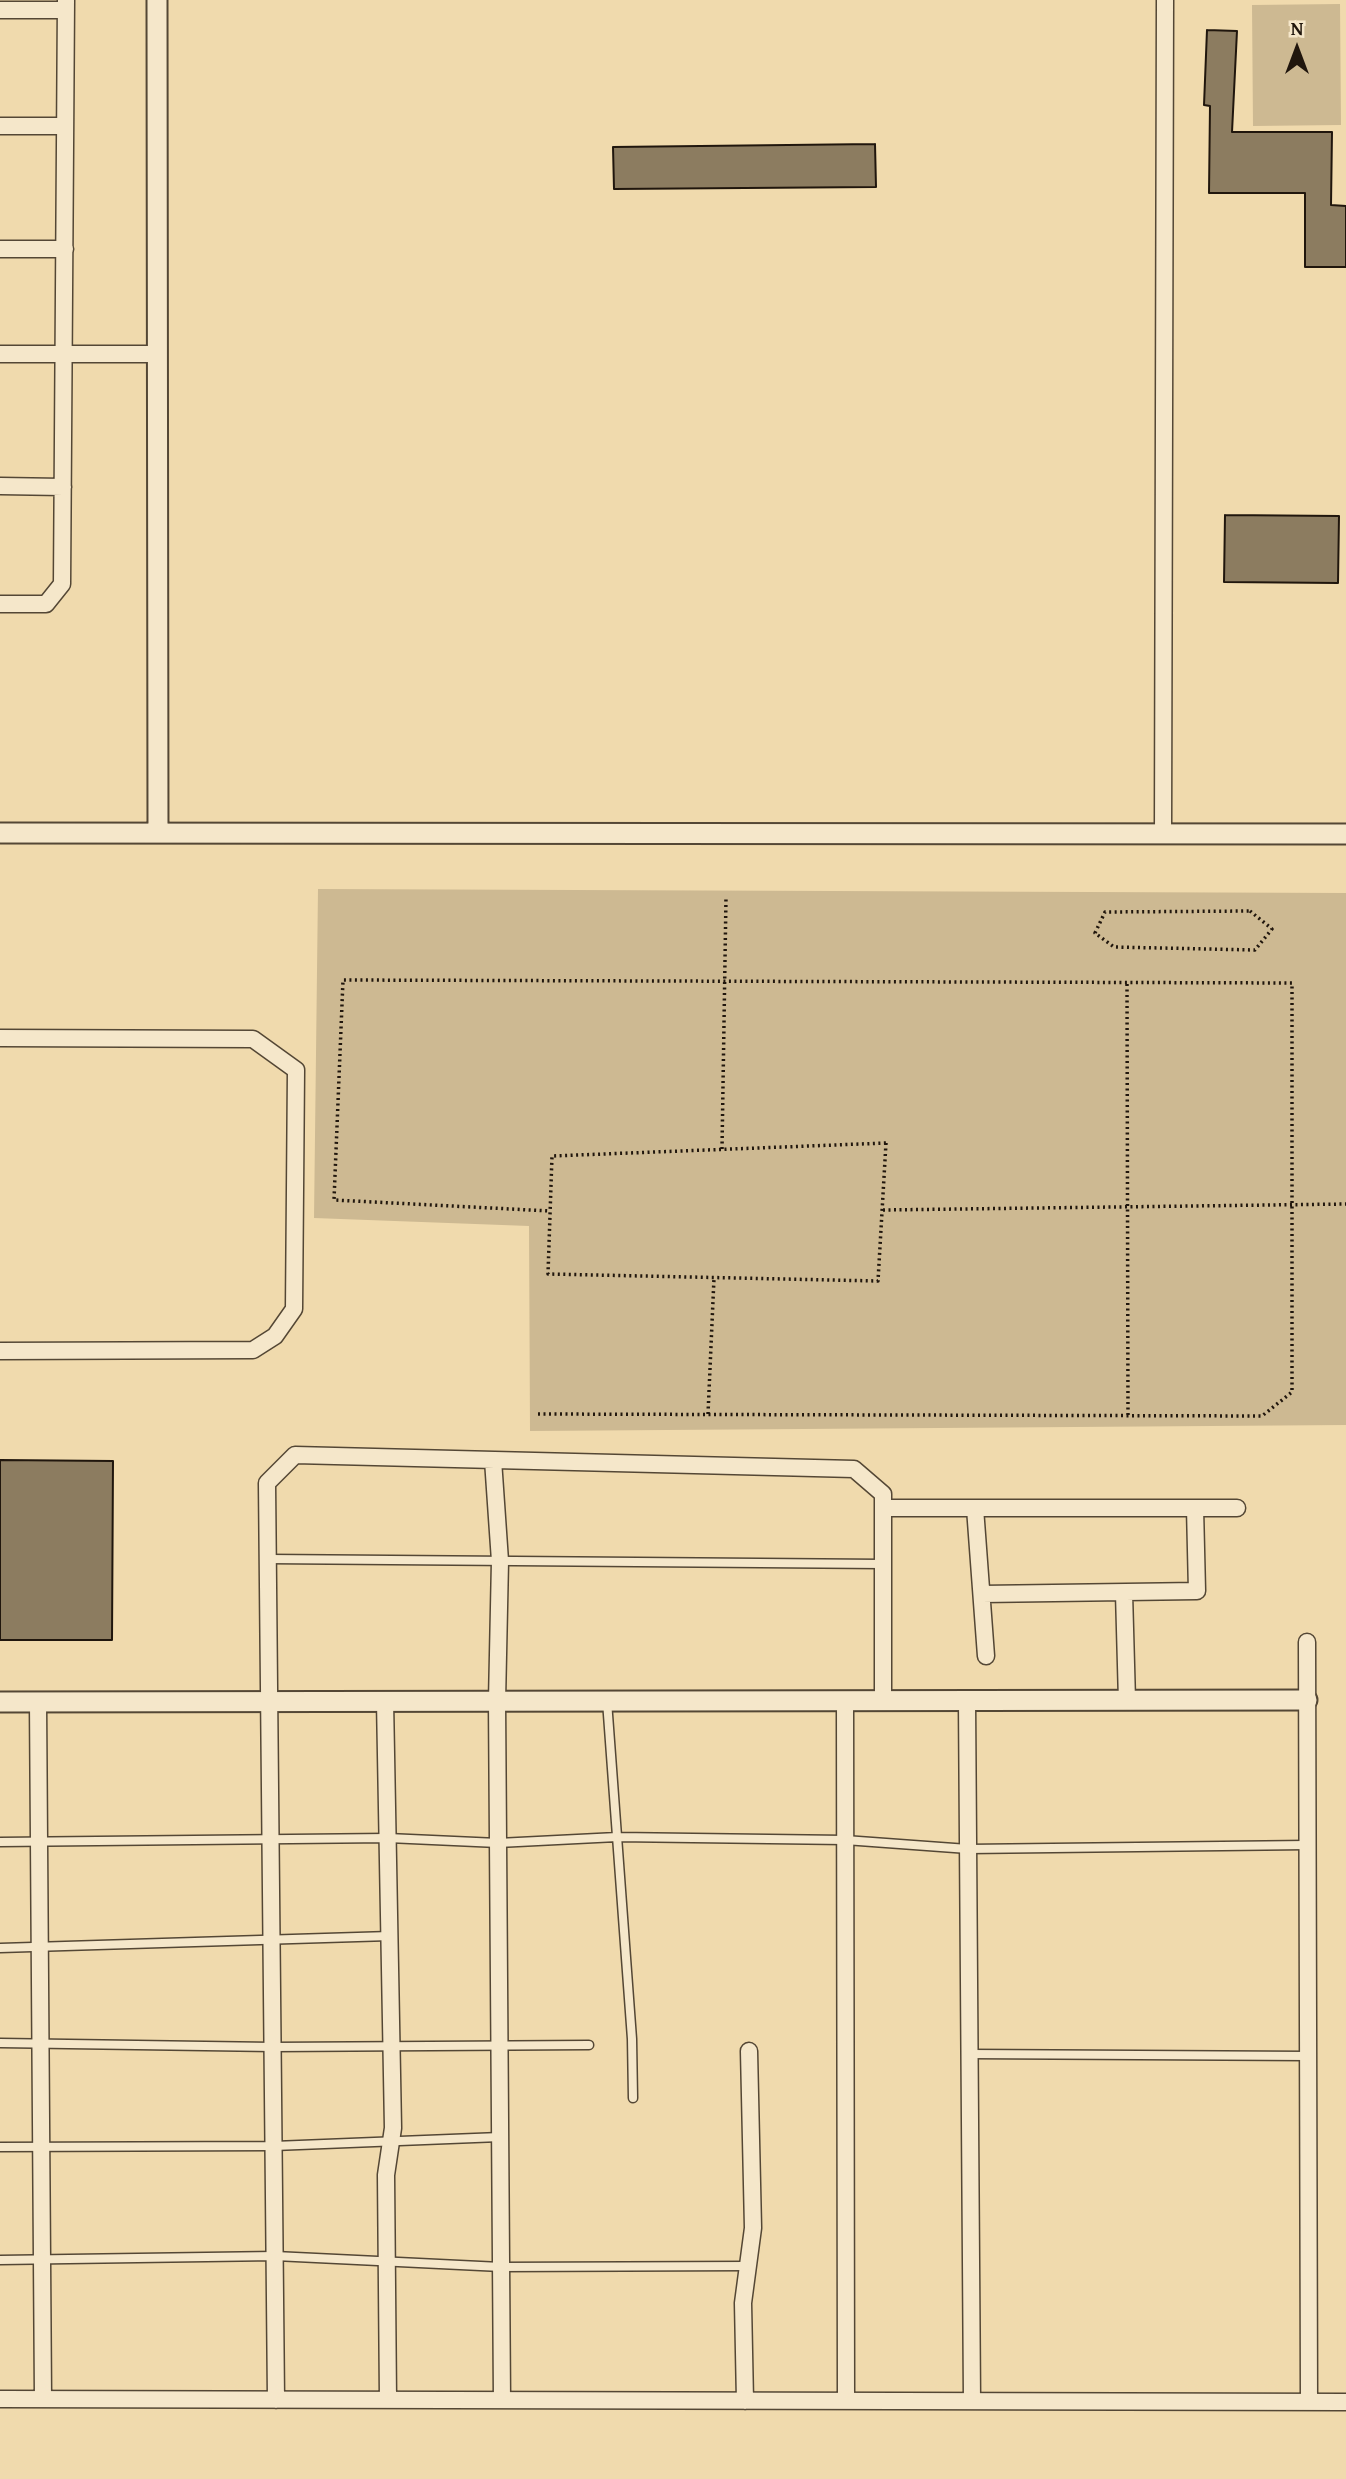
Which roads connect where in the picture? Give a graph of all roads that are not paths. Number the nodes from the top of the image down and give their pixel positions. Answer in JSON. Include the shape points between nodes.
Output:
{"nodes":[{"id":1,"x":157,"y":0,"type":"edge"},
{"id":2,"x":1165,"y":0,"type":"edge"},
{"id":3,"x":66,"y":5,"type":"edge"},
{"id":4,"x":0,"y":10,"type":"edge"},
{"id":5,"x":0,"y":126,"type":"edge"},
{"id":6,"x":65,"y":126,"type":"junction"},
{"id":7,"x":0,"y":249,"type":"edge"},
{"id":8,"x":65,"y":249,"type":"junction"},
{"id":9,"x":0,"y":354,"type":"edge"},
{"id":10,"x":64,"y":354,"type":"junction"},
{"id":11,"x":158,"y":354,"type":"junction"},
{"id":12,"x":0,"y":486,"type":"edge"},
{"id":13,"x":63,"y":487,"type":"junction"},
{"id":14,"x":0,"y":604,"type":"edge"},
{"id":15,"x":158,"y":833,"type":"junction"},
{"id":16,"x":1163,"y":833,"type":"junction"},
{"id":17,"x":0,"y":834,"type":"edge"},
{"id":18,"x":1346,"y":834,"type":"edge"},
{"id":19,"x":0,"y":1038,"type":"edge"},
{"id":20,"x":0,"y":1351,"type":"edge"},
{"id":21,"x":493,"y":1460,"type":"junction"},
{"id":22,"x":883,"y":1508,"type":"junction"},
{"id":23,"x":975,"y":1508,"type":"junction"},
{"id":24,"x":1195,"y":1508,"type":"junction"},
{"id":25,"x":1237,"y":1508,"type":"dead end"},
{"id":26,"x":268,"y":1559,"type":"junction"},
{"id":27,"x":500,"y":1561,"type":"junction"},
{"id":28,"x":883,"y":1564,"type":"junction"},
{"id":29,"x":1124,"y":1593,"type":"junction"},
{"id":30,"x":982,"y":1594,"type":"junction"},
{"id":31,"x":1307,"y":1642,"type":"dead end"},
{"id":32,"x":986,"y":1656,"type":"dead end"},
{"id":33,"x":1307,"y":1700,"type":"junction"},
{"id":34,"x":269,"y":1701,"type":"junction"},
{"id":35,"x":385,"y":1701,"type":"junction"},
{"id":36,"x":497,"y":1701,"type":"junction"},
{"id":37,"x":607,"y":1701,"type":"junction"},
{"id":38,"x":845,"y":1701,"type":"junction"},
{"id":39,"x":883,"y":1701,"type":"junction"},
{"id":40,"x":967,"y":1701,"type":"junction"},
{"id":41,"x":1127,"y":1701,"type":"junction"},
{"id":42,"x":0,"y":1702,"type":"edge"},
{"id":43,"x":38,"y":1702,"type":"junction"},
{"id":44,"x":617,"y":1837,"type":"junction"},
{"id":45,"x":270,"y":1838,"type":"junction"},
{"id":46,"x":388,"y":1838,"type":"junction"},
{"id":47,"x":845,"y":1840,"type":"junction"},
{"id":48,"x":0,"y":1842,"type":"edge"},
{"id":49,"x":39,"y":1843,"type":"junction"},
{"id":50,"x":498,"y":1843,"type":"junction"},
{"id":51,"x":1307,"y":1845,"type":"junction"},
{"id":52,"x":968,"y":1849,"type":"junction"},
{"id":53,"x":390,"y":1936,"type":"junction"},
{"id":54,"x":272,"y":1941,"type":"junction"},
{"id":55,"x":40,"y":1947,"type":"junction"},
{"id":56,"x":0,"y":1948,"type":"edge"},
{"id":57,"x":0,"y":2043,"type":"edge"},
{"id":58,"x":41,"y":2044,"type":"junction"},
{"id":59,"x":391,"y":2044,"type":"junction"},
{"id":60,"x":499,"y":2044,"type":"junction"},
{"id":61,"x":589,"y":2045,"type":"dead end"},
{"id":62,"x":273,"y":2047,"type":"junction"},
{"id":63,"x":748,"y":2051,"type":"dead end"},
{"id":64,"x":969,"y":2054,"type":"junction"},
{"id":65,"x":1308,"y":2056,"type":"junction"},
{"id":66,"x":633,"y":2098,"type":"dead end"},
{"id":67,"x":500,"y":2137,"type":"junction"},
{"id":68,"x":391,"y":2143,"type":"junction"},
{"id":69,"x":274,"y":2146,"type":"junction"},
{"id":70,"x":0,"y":2147,"type":"edge"},
{"id":71,"x":41,"y":2148,"type":"junction"},
{"id":72,"x":275,"y":2256,"type":"junction"},
{"id":73,"x":42,"y":2258,"type":"junction"},
{"id":74,"x":0,"y":2260,"type":"edge"},
{"id":75,"x":387,"y":2262,"type":"junction"},
{"id":76,"x":748,"y":2266,"type":"junction"},
{"id":77,"x":501,"y":2267,"type":"junction"},
{"id":78,"x":0,"y":2399,"type":"edge"},
{"id":79,"x":43,"y":2399,"type":"junction"},
{"id":80,"x":276,"y":2400,"type":"junction"},
{"id":81,"x":388,"y":2400,"type":"junction"},
{"id":82,"x":502,"y":2400,"type":"junction"},
{"id":83,"x":745,"y":2401,"type":"junction"},
{"id":84,"x":846,"y":2401,"type":"junction"},
{"id":85,"x":972,"y":2401,"type":"junction"},
{"id":86,"x":1309,"y":2402,"type":"junction"},
{"id":87,"x":1346,"y":2402,"type":"edge"}],
"edges":[{"from":1,"to":11,"type":"street"},
{"from":2,"to":16,"type":"street"},
{"from":3,"to":4,"type":"street"},
{"from":3,"to":6,"type":"street"},
{"from":5,"to":6,"type":"street"},
{"from":6,"to":8,"type":"street"},
{"from":7,"to":8,"type":"street"},
{"from":8,"to":10,"type":"street"},
{"from":9,"to":10,"type":"street"},
{"from":10,"to":11,"type":"street"},
{"from":10,"to":13,"type":"street"},
{"from":11,"to":15,"type":"street"},
{"from":12,"to":13,"type":"street"},
{"from":13,"to":14,"type":"street","via":[[62,584],[46,604]]},
{"from":15,"to":16,"type":"street"},
{"from":15,"to":17,"type":"street"},
{"from":16,"to":18,"type":"street"},
{"from":19,"to":20,"type":"street","via":[[253,1038],[296,1070],[294,1309],[275,1336],[253,1350]]},
{"from":21,"to":22,"type":"street","via":[[853,1469],[883,1494]]},
{"from":21,"to":26,"type":"street","via":[[295,1455],[267,1483]]},
{"from":21,"to":27,"type":"street"},
{"from":22,"to":23,"type":"street"},
{"from":22,"to":28,"type":"street"},
{"from":23,"to":24,"type":"street"},
{"from":23,"to":30,"type":"street"},
{"from":24,"to":25,"type":"street"},
{"from":24,"to":29,"type":"street","via":[[1197,1591]]},
{"from":26,"to":27,"type":"lane"},
{"from":26,"to":34,"type":"street"},
{"from":27,"to":28,"type":"lane"},
{"from":27,"to":36,"type":"street"},
{"from":28,"to":39,"type":"street"},
{"from":29,"to":30,"type":"street"},
{"from":29,"to":41,"type":"street"},
{"from":30,"to":32,"type":"street"},
{"from":31,"to":33,"type":"street"},
{"from":33,"to":41,"type":"street"},
{"from":33,"to":51,"type":"street"},
{"from":34,"to":35,"type":"street"},
{"from":34,"to":43,"type":"street"},
{"from":34,"to":45,"type":"street"},
{"from":35,"to":36,"type":"street"},
{"from":35,"to":46,"type":"street"},
{"from":36,"to":37,"type":"street"},
{"from":36,"to":50,"type":"street"},
{"from":37,"to":38,"type":"street"},
{"from":37,"to":44,"type":"lane"},
{"from":38,"to":39,"type":"street"},
{"from":38,"to":47,"type":"street"},
{"from":39,"to":40,"type":"street"},
{"from":40,"to":41,"type":"street"},
{"from":40,"to":52,"type":"street"},
{"from":42,"to":43,"type":"street"},
{"from":43,"to":49,"type":"street"},
{"from":44,"to":47,"type":"lane"},
{"from":44,"to":50,"type":"lane"},
{"from":44,"to":66,"type":"lane"},
{"from":45,"to":46,"type":"lane"},
{"from":45,"to":49,"type":"lane"},
{"from":45,"to":54,"type":"street"},
{"from":46,"to":50,"type":"lane"},
{"from":46,"to":53,"type":"street"},
{"from":47,"to":52,"type":"lane"},
{"from":47,"to":84,"type":"street"},
{"from":48,"to":49,"type":"lane"},
{"from":49,"to":55,"type":"street"},
{"from":50,"to":60,"type":"street"},
{"from":51,"to":52,"type":"lane"},
{"from":51,"to":65,"type":"street"},
{"from":52,"to":64,"type":"street"},
{"from":53,"to":54,"type":"lane"},
{"from":53,"to":59,"type":"street"},
{"from":54,"to":55,"type":"lane"},
{"from":54,"to":62,"type":"street"},
{"from":55,"to":56,"type":"lane"},
{"from":55,"to":58,"type":"street"},
{"from":57,"to":58,"type":"lane"},
{"from":58,"to":62,"type":"lane"},
{"from":58,"to":71,"type":"street"},
{"from":59,"to":60,"type":"lane"},
{"from":59,"to":62,"type":"lane"},
{"from":59,"to":68,"type":"street"},
{"from":60,"to":61,"type":"lane"},
{"from":60,"to":67,"type":"street"},
{"from":62,"to":69,"type":"street"},
{"from":63,"to":76,"type":"street","via":[[753,2228]]},
{"from":64,"to":65,"type":"lane"},
{"from":64,"to":85,"type":"street"},
{"from":65,"to":86,"type":"street"},
{"from":67,"to":68,"type":"lane"},
{"from":67,"to":77,"type":"street"},
{"from":68,"to":69,"type":"lane"},
{"from":68,"to":75,"type":"street","via":[[386,2175]]},
{"from":69,"to":71,"type":"lane"},
{"from":69,"to":72,"type":"street"},
{"from":70,"to":71,"type":"lane"},
{"from":71,"to":73,"type":"street"},
{"from":72,"to":73,"type":"lane"},
{"from":72,"to":75,"type":"lane"},
{"from":72,"to":80,"type":"street"},
{"from":73,"to":74,"type":"lane"},
{"from":73,"to":79,"type":"street"},
{"from":75,"to":77,"type":"lane"},
{"from":75,"to":81,"type":"street"},
{"from":76,"to":77,"type":"lane"},
{"from":76,"to":83,"type":"street","via":[[743,2303]]},
{"from":77,"to":82,"type":"street"},
{"from":78,"to":79,"type":"street"},
{"from":79,"to":80,"type":"street"},
{"from":80,"to":81,"type":"street"},
{"from":81,"to":82,"type":"street"},
{"from":82,"to":83,"type":"street"},
{"from":83,"to":84,"type":"street"},
{"from":84,"to":85,"type":"street"},
{"from":85,"to":86,"type":"street"},
{"from":86,"to":87,"type":"street"}]}
